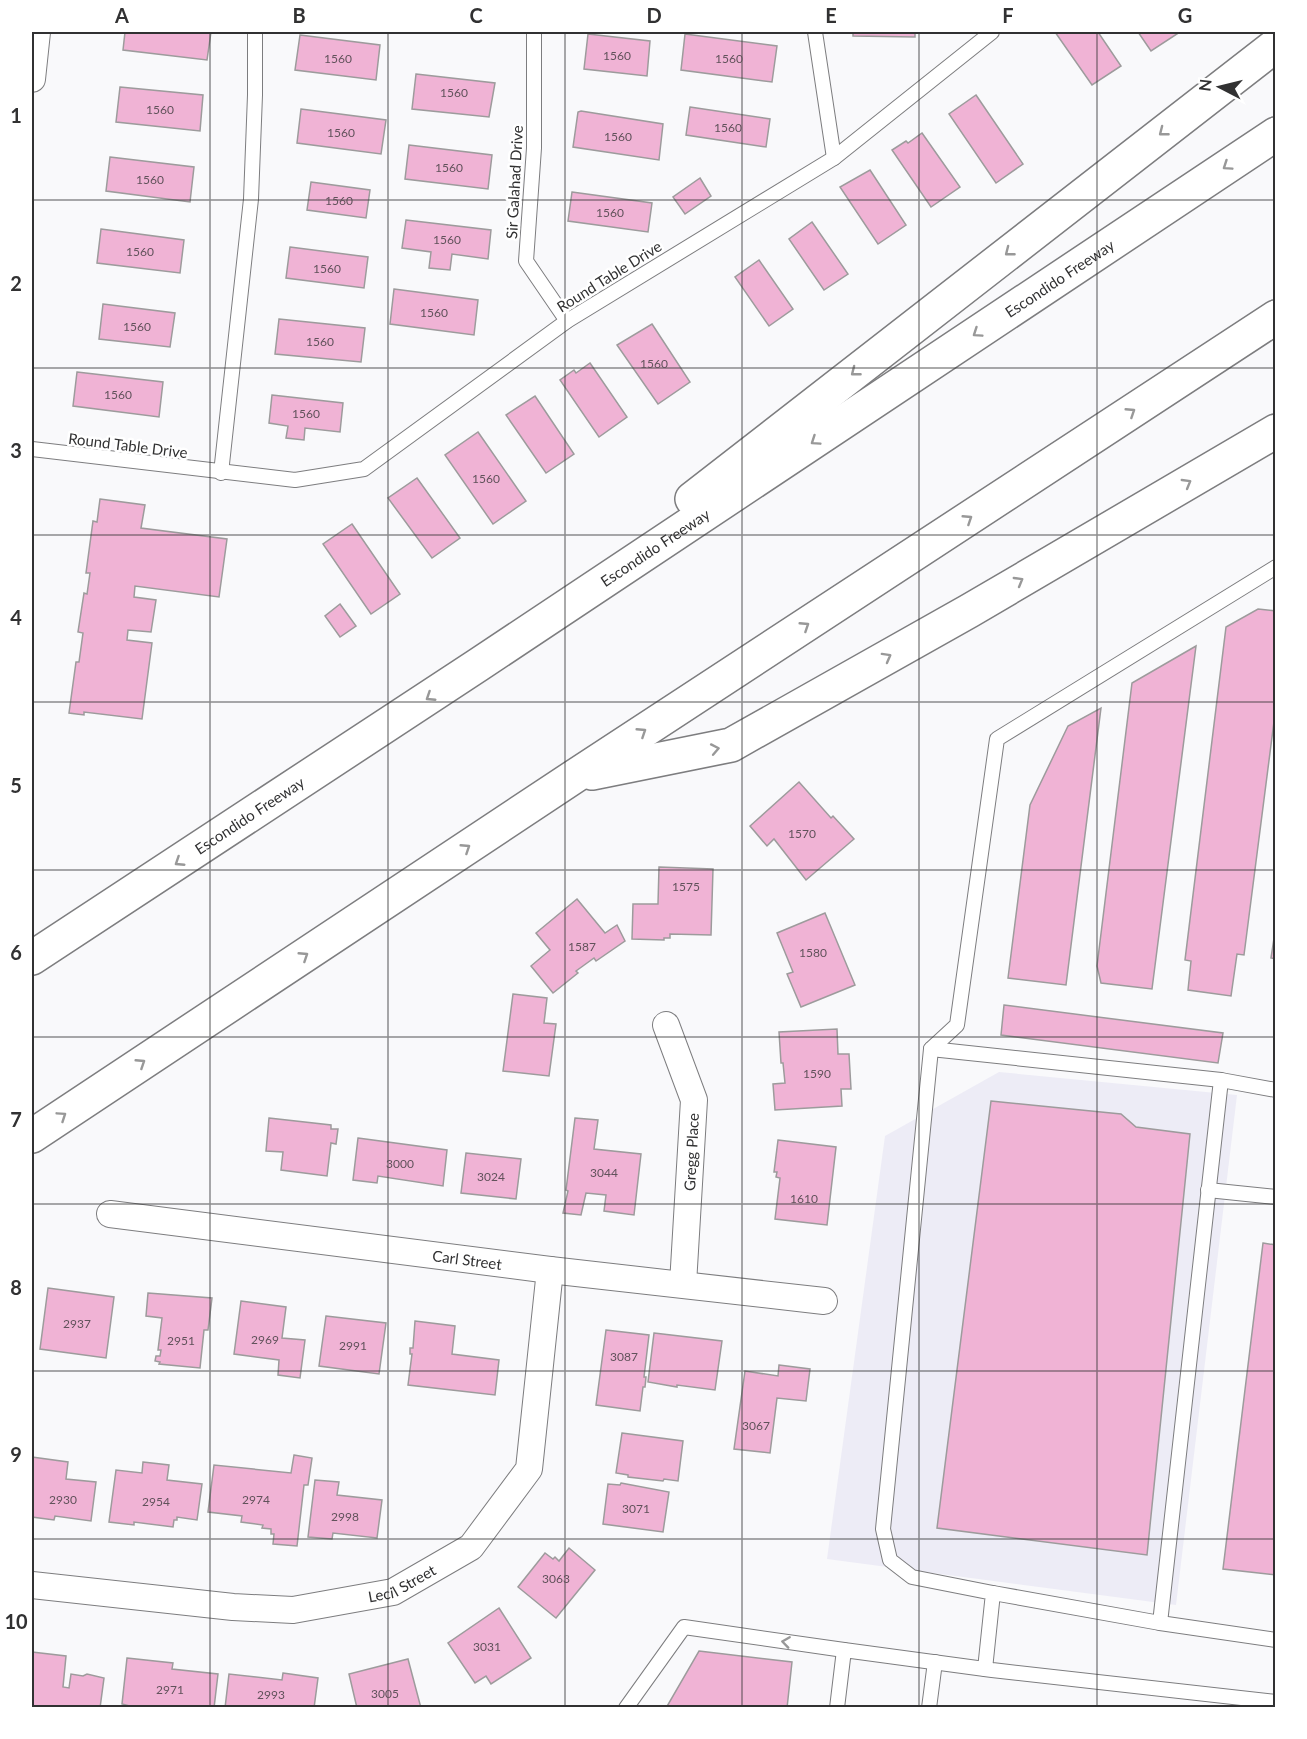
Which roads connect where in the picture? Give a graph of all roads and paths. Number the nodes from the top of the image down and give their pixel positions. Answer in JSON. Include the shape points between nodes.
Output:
{"nodes":[{"id":1,"x":37,"y":32,"type":"edge"},
{"id":2,"x":255,"y":32,"type":"edge"},
{"id":3,"x":534,"y":32,"type":"edge"},
{"id":4,"x":815,"y":32,"type":"edge"},
{"id":5,"x":992,"y":32,"type":"edge"},
{"id":6,"x":1275,"y":45,"type":"edge"},
{"id":7,"x":32,"y":68,"type":"edge"},
{"id":8,"x":1275,"y":134,"type":"edge"},
{"id":9,"x":834,"y":158,"type":"junction"},
{"id":10,"x":1275,"y":317,"type":"edge"},
{"id":11,"x":567,"y":321,"type":"junction"},
{"id":12,"x":1275,"y":431,"type":"edge"},
{"id":13,"x":32,"y":449,"type":"edge"},
{"id":14,"x":221,"y":473,"type":"junction"},
{"id":15,"x":1275,"y":567,"type":"edge"},
{"id":16,"x":478,"y":665,"type":"junction"},
{"id":17,"x":575,"y":776,"type":"junction"},
{"id":18,"x":32,"y":958,"type":"edge"},
{"id":19,"x":666,"y":1025,"type":"dead end"},
{"id":20,"x":931,"y":1049,"type":"junction"},
{"id":21,"x":1221,"y":1080,"type":"junction"},
{"id":22,"x":1275,"y":1090,"type":"edge"},
{"id":23,"x":32,"y":1136,"type":"edge"},
{"id":24,"x":1208,"y":1190,"type":"junction"},
{"id":25,"x":1275,"y":1197,"type":"edge"},
{"id":26,"x":110,"y":1214,"type":"dead end"},
{"id":27,"x":550,"y":1270,"type":"junction"},
{"id":28,"x":683,"y":1284,"type":"junction"},
{"id":29,"x":824,"y":1301,"type":"dead end"},
{"id":30,"x":32,"y":1585,"type":"edge"},
{"id":31,"x":993,"y":1593,"type":"junction"},
{"id":32,"x":1160,"y":1623,"type":"junction"},
{"id":33,"x":1275,"y":1640,"type":"edge"},
{"id":34,"x":844,"y":1650,"type":"junction"},
{"id":35,"x":935,"y":1662,"type":"junction"},
{"id":36,"x":985,"y":1669,"type":"junction"},
{"id":37,"x":1275,"y":1702,"type":"edge"},
{"id":38,"x":626,"y":1707,"type":"edge"},
{"id":39,"x":837,"y":1707,"type":"edge"},
{"id":40,"x":929,"y":1707,"type":"edge"}],
"edges":[{"from":1,"to":7,"type":"street"},
{"from":2,"to":14,"type":"lane","via":[[250,199]]},
{"from":3,"to":11,"type":"lane","name":"Sir Galahad Drive","via":[[534,148],[526,261]]},
{"from":4,"to":9,"type":"lane"},
{"from":5,"to":9,"type":"lane","name":"Round Table Drive"},
{"from":6,"to":16,"type":"highway","one_way":true},
{"from":8,"to":16,"type":"highway","name":"Escondido Freeway","one_way":true},
{"from":9,"to":11,"type":"lane","name":"Round Table Drive"},
{"from":17,"to":10,"type":"highway","one_way":true},
{"from":11,"to":14,"type":"lane","name":"Round Table Drive","via":[[364,470],[295,480]]},
{"from":17,"to":12,"type":"highway","one_way":true,"via":[[731,745]]},
{"from":13,"to":14,"type":"lane","name":"Round Table Drive"},
{"from":15,"to":20,"type":"lane","via":[[997,739],[957,1025]]},
{"from":16,"to":18,"type":"highway","name":"Escondido Freeway","one_way":true},
{"from":23,"to":17,"type":"highway","one_way":true},
{"from":19,"to":28,"type":"street","name":"Gregg Place","via":[[694,1100]]},
{"from":20,"to":21,"type":"lane"},
{"from":20,"to":31,"type":"lane","via":[[883,1529],[890,1560],[912,1577]]},
{"from":21,"to":22,"type":"lane"},
{"from":21,"to":24,"type":"lane"},
{"from":24,"to":25,"type":"lane"},
{"from":24,"to":32,"type":"lane"},
{"from":26,"to":27,"type":"street","name":"Carl Street"},
{"from":27,"to":28,"type":"street","name":"Carl Street"},
{"from":27,"to":30,"type":"street","name":"Lecil Street","via":[[529,1469],[471,1547],[393,1592],[292,1610]]},
{"from":28,"to":29,"type":"street","name":"Carl Street"},
{"from":31,"to":32,"type":"lane"},
{"from":31,"to":36,"type":"lane"},
{"from":32,"to":33,"type":"lane"},
{"from":34,"to":35,"type":"lane"},
{"from":34,"to":38,"type":"lane","one_way":true,"via":[[684,1627]]},
{"from":34,"to":39,"type":"lane"},
{"from":35,"to":36,"type":"lane"},
{"from":35,"to":40,"type":"lane"},
{"from":36,"to":37,"type":"lane"}]}
